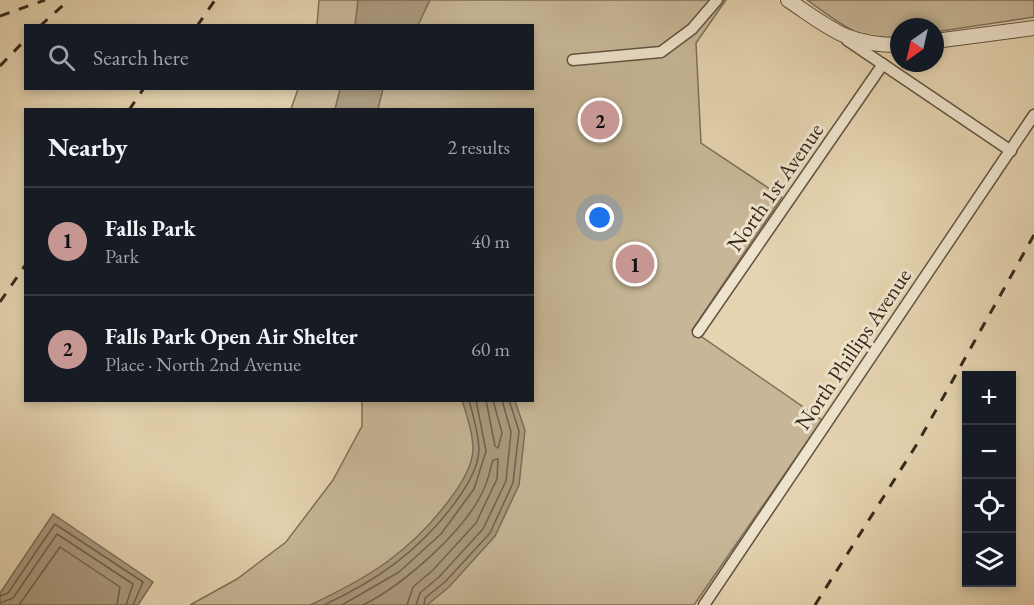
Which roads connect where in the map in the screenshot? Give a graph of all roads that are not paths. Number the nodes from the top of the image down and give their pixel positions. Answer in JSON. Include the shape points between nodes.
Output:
{"nodes":[{"id":1,"x":717,"y":0,"type":"edge"},
{"id":2,"x":788,"y":0,"type":"edge"},
{"id":3,"x":1034,"y":28,"type":"edge"},
{"id":4,"x":844,"y":38,"type":"junction"},
{"id":5,"x":944,"y":40,"type":"edge"},
{"id":6,"x":890,"y":45,"type":"edge"},
{"id":7,"x":573,"y":60,"type":"dead end"},
{"id":8,"x":884,"y":64,"type":"junction"},
{"id":9,"x":1034,"y":115,"type":"edge"},
{"id":10,"x":1011,"y":151,"type":"junction"},
{"id":11,"x":698,"y":332,"type":"dead end"},
{"id":12,"x":704,"y":605,"type":"edge"}],
"edges":[{"from":1,"to":7,"type":"street","via":[[692,29],[661,52]]},
{"from":2,"to":4,"type":"street"},
{"from":3,"to":5,"type":"street"},
{"from":4,"to":6,"type":"street"},
{"from":4,"to":8,"type":"street"},
{"from":8,"to":10,"type":"street"},
{"from":8,"to":11,"type":"street","name":"North 1st Avenue"},
{"from":9,"to":10,"type":"street","name":"North Phillips Avenue"},
{"from":10,"to":12,"type":"street","name":"North Phillips Avenue"}]}
